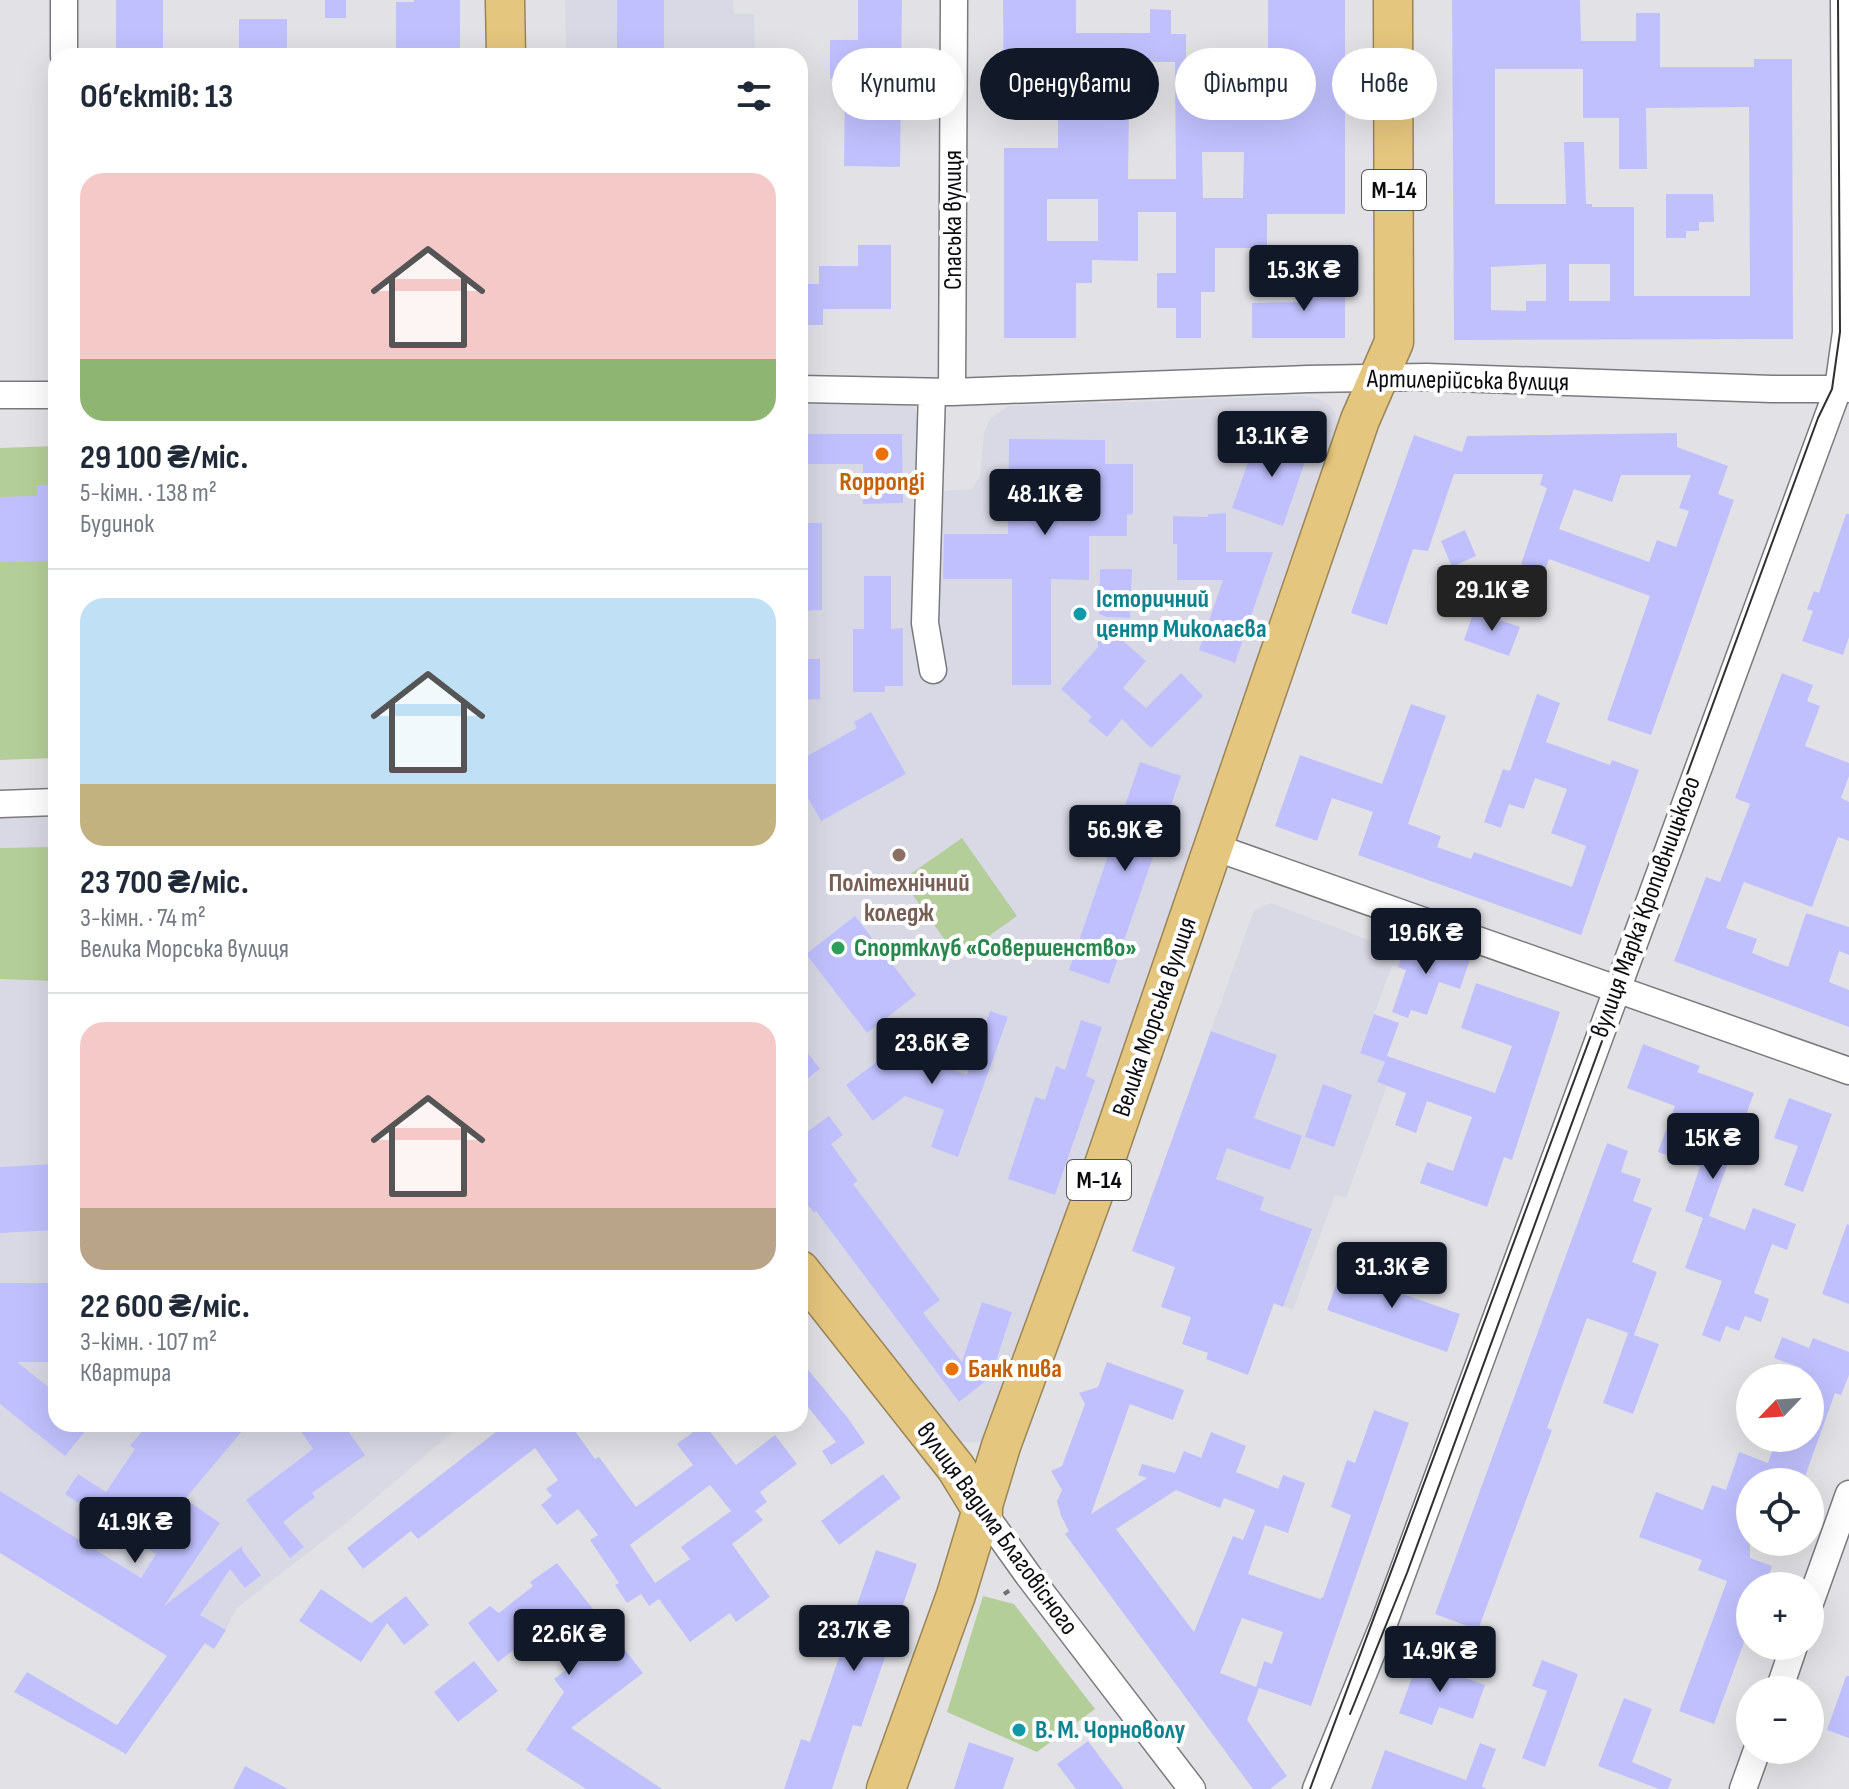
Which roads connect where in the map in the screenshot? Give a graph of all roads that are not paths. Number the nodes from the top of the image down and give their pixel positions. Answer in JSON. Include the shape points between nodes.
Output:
{"nodes":[{"id":1,"x":64,"y":0,"type":"edge"},
{"id":2,"x":505,"y":0,"type":"edge"},
{"id":3,"x":954,"y":0,"type":"edge"},
{"id":4,"x":1393,"y":0,"type":"edge"},
{"id":5,"x":1844,"y":0,"type":"edge"},
{"id":6,"x":64,"y":48,"type":"edge"},
{"id":7,"x":506,"y":48,"type":"edge"},
{"id":8,"x":1380,"y":378,"type":"junction"},
{"id":9,"x":808,"y":389,"type":"edge"},
{"id":10,"x":1843,"y":389,"type":"edge"},
{"id":11,"x":942,"y":392,"type":"junction"},
{"id":12,"x":0,"y":395,"type":"edge"},
{"id":13,"x":48,"y":395,"type":"edge"},
{"id":14,"x":933,"y":670,"type":"dead end"},
{"id":15,"x":48,"y":802,"type":"edge"},
{"id":16,"x":0,"y":804,"type":"edge"},
{"id":17,"x":1214,"y":847,"type":"junction"},
{"id":18,"x":1616,"y":989,"type":"junction"},
{"id":19,"x":1849,"y":1071,"type":"edge"},
{"id":20,"x":808,"y":1280,"type":"edge"},
{"id":21,"x":1849,"y":1494,"type":"edge"},
{"id":22,"x":983,"y":1512,"type":"junction"},
{"id":23,"x":1821,"y":1572,"type":"edge"},
{"id":24,"x":1752,"y":1764,"type":"edge"},
{"id":25,"x":886,"y":1789,"type":"edge"},
{"id":26,"x":1192,"y":1789,"type":"edge"},
{"id":27,"x":1316,"y":1789,"type":"edge"},
{"id":28,"x":1743,"y":1789,"type":"edge"}],
"edges":[{"from":1,"to":6,"type":"street"},
{"from":2,"to":7,"type":"highway"},
{"from":3,"to":11,"type":"street","name":"Спаська вулиця"},
{"from":4,"to":8,"type":"highway","name":"Велика Морська вулиця","number":"М-14","via":[[1395,313],[1394,342]]},
{"from":5,"to":10,"type":"street","name":"вулиця Марка Кропивницького"},
{"from":8,"to":10,"type":"street","name":"Артилерійська вулиця"},
{"from":8,"to":11,"type":"street","name":"Артилерійська вулиця"},
{"from":8,"to":17,"type":"highway","name":"Велика Морська вулиця","number":"М-14","via":[[1360,420]]},
{"from":9,"to":11,"type":"street","name":"Артилерійська вулиця"},
{"from":10,"to":18,"type":"street","name":"вулиця Марка Кропивницького"},
{"from":11,"to":14,"type":"street","name":"Спаська вулиця","via":[[925,623]]},
{"from":12,"to":13,"type":"street"},
{"from":15,"to":16,"type":"street"},
{"from":17,"to":18,"type":"street"},
{"from":17,"to":22,"type":"highway","name":"Велика Морська вулиця","number":"М-14","via":[[1001,1446]]},
{"from":18,"to":19,"type":"street"},
{"from":18,"to":27,"type":"street","name":"вулиця Марка Кропивницького","via":[[1384,1623]]},
{"from":20,"to":22,"type":"highway","name":"вулиця Вадима Благовісного","via":[[956,1468]]},
{"from":21,"to":23,"type":"street"},
{"from":22,"to":25,"type":"highway","name":"Велика Морська вулиця","number":"М-14"},
{"from":22,"to":26,"type":"street","name":"вулиця Вадима Благовісного"},
{"from":24,"to":28,"type":"street"}]}
